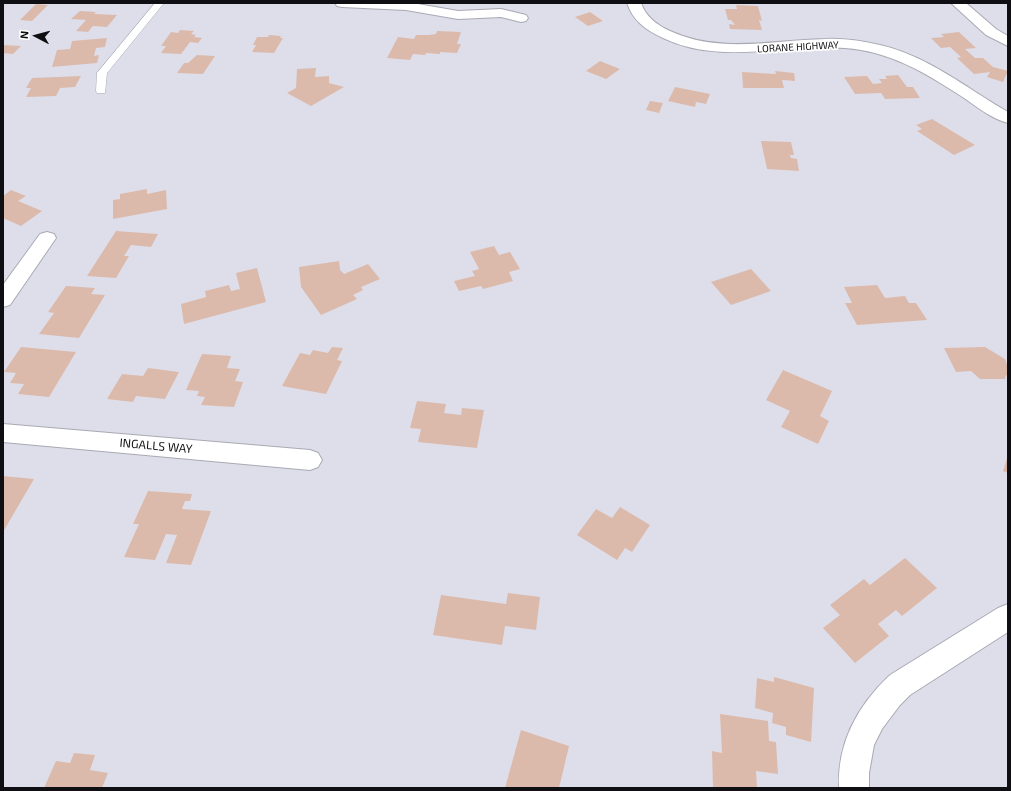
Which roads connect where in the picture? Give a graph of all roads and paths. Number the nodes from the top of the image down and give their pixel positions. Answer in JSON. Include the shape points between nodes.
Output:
{"nodes":[{"id":1,"x":160,"y":3,"type":"edge"},
{"id":2,"x":342,"y":3,"type":"edge"},
{"id":3,"x":634,"y":3,"type":"edge"},
{"id":4,"x":958,"y":3,"type":"edge"},
{"id":5,"x":521,"y":18,"type":"dead end"},
{"id":6,"x":1008,"y":42,"type":"edge"},
{"id":7,"x":101,"y":91,"type":"dead end"},
{"id":8,"x":1008,"y":118,"type":"edge"},
{"id":9,"x":48,"y":238,"type":"dead end"},
{"id":10,"x":3,"y":300,"type":"edge"},
{"id":11,"x":3,"y":433,"type":"edge"},
{"id":12,"x":310,"y":460,"type":"dead end"},
{"id":13,"x":1008,"y":617,"type":"edge"},
{"id":14,"x":854,"y":788,"type":"edge"}],
"edges":[{"from":1,"to":7,"type":"lane","via":[[103,71]]},
{"from":2,"to":5,"type":"street","via":[[406,6],[458,15],[501,13]]},
{"from":3,"to":8,"type":"street","name":"LORANE HIGHWAY","via":[[646,23],[665,35],[700,46],[756,49],[835,44],[864,46],[898,54],[940,76],[972,99]]},
{"from":4,"to":6,"type":"street","via":[[985,27]]},
{"from":9,"to":10,"type":"street"},
{"from":11,"to":12,"type":"street","name":"INGALLS WAY"},
{"from":13,"to":14,"type":"street","via":[[900,685],[885,698],[863,732],[855,758]]}]}
